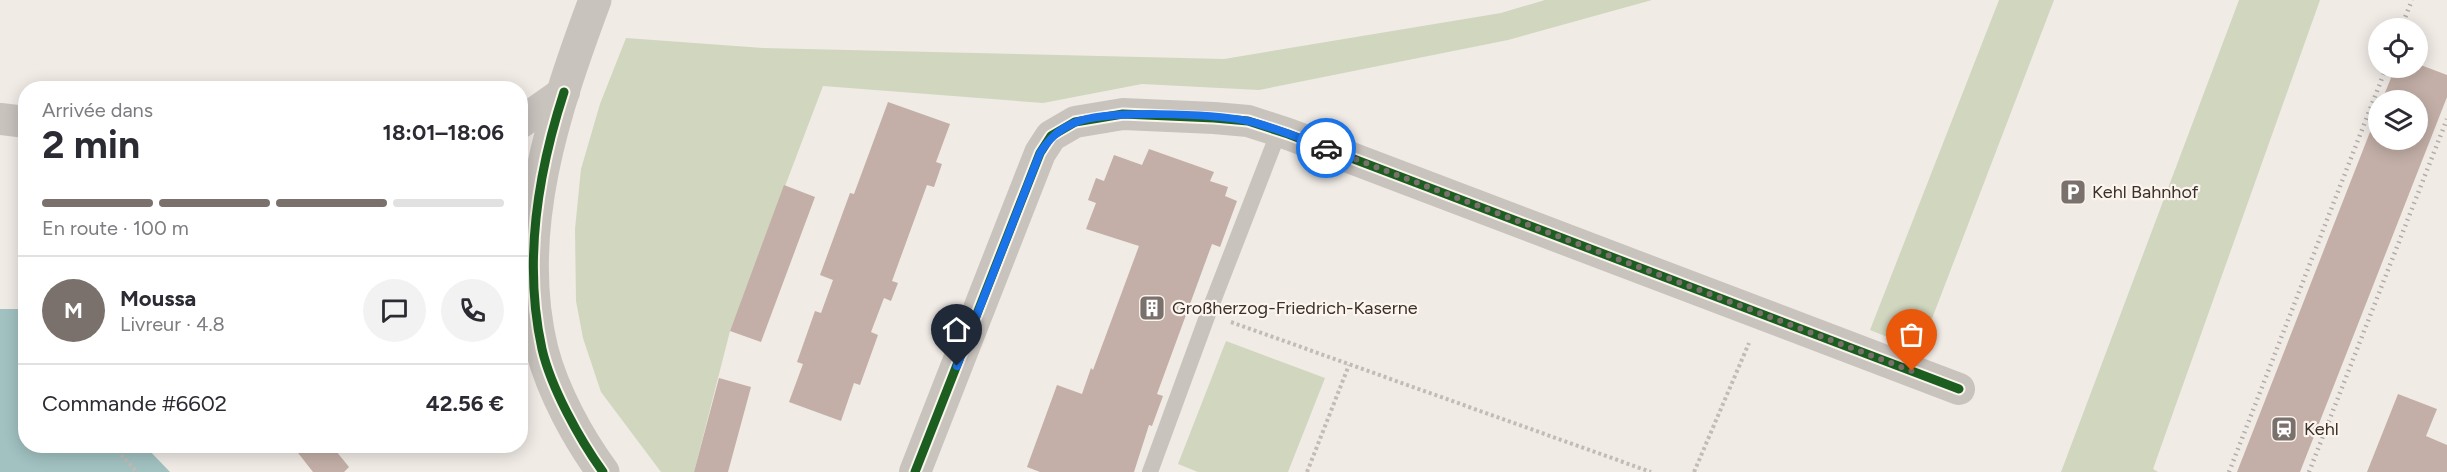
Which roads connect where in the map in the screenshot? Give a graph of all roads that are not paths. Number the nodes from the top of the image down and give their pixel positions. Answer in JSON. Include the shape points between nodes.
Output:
{"nodes":[{"id":1,"x":595,"y":0,"type":"edge"},
{"id":2,"x":564,"y":92,"type":"junction"},
{"id":3,"x":528,"y":117,"type":"edge"},
{"id":4,"x":0,"y":119,"type":"edge"},
{"id":5,"x":18,"y":121,"type":"edge"},
{"id":6,"x":1279,"y":131,"type":"junction"},
{"id":7,"x":528,"y":214,"type":"edge"},
{"id":8,"x":528,"y":334,"type":"edge"},
{"id":9,"x":543,"y":351,"type":"junction"},
{"id":10,"x":1959,"y":389,"type":"dead end"},
{"id":11,"x":603,"y":472,"type":"edge"},
{"id":12,"x":915,"y":472,"type":"edge"},
{"id":13,"x":1150,"y":472,"type":"edge"}],
"edges":[{"from":1,"to":2,"type":"street"},
{"from":2,"to":3,"type":"street"},
{"from":2,"to":7,"type":"street"},
{"from":4,"to":5,"type":"street"},
{"from":6,"to":10,"type":"street"},
{"from":6,"to":12,"type":"street","via":[[1248,121],[1123,114],[1075,122],[1051,136],[1040,153]]},
{"from":6,"to":13,"type":"lane"},
{"from":7,"to":9,"type":"street"},
{"from":8,"to":9,"type":"street"},
{"from":9,"to":11,"type":"street","via":[[564,406]]}]}
